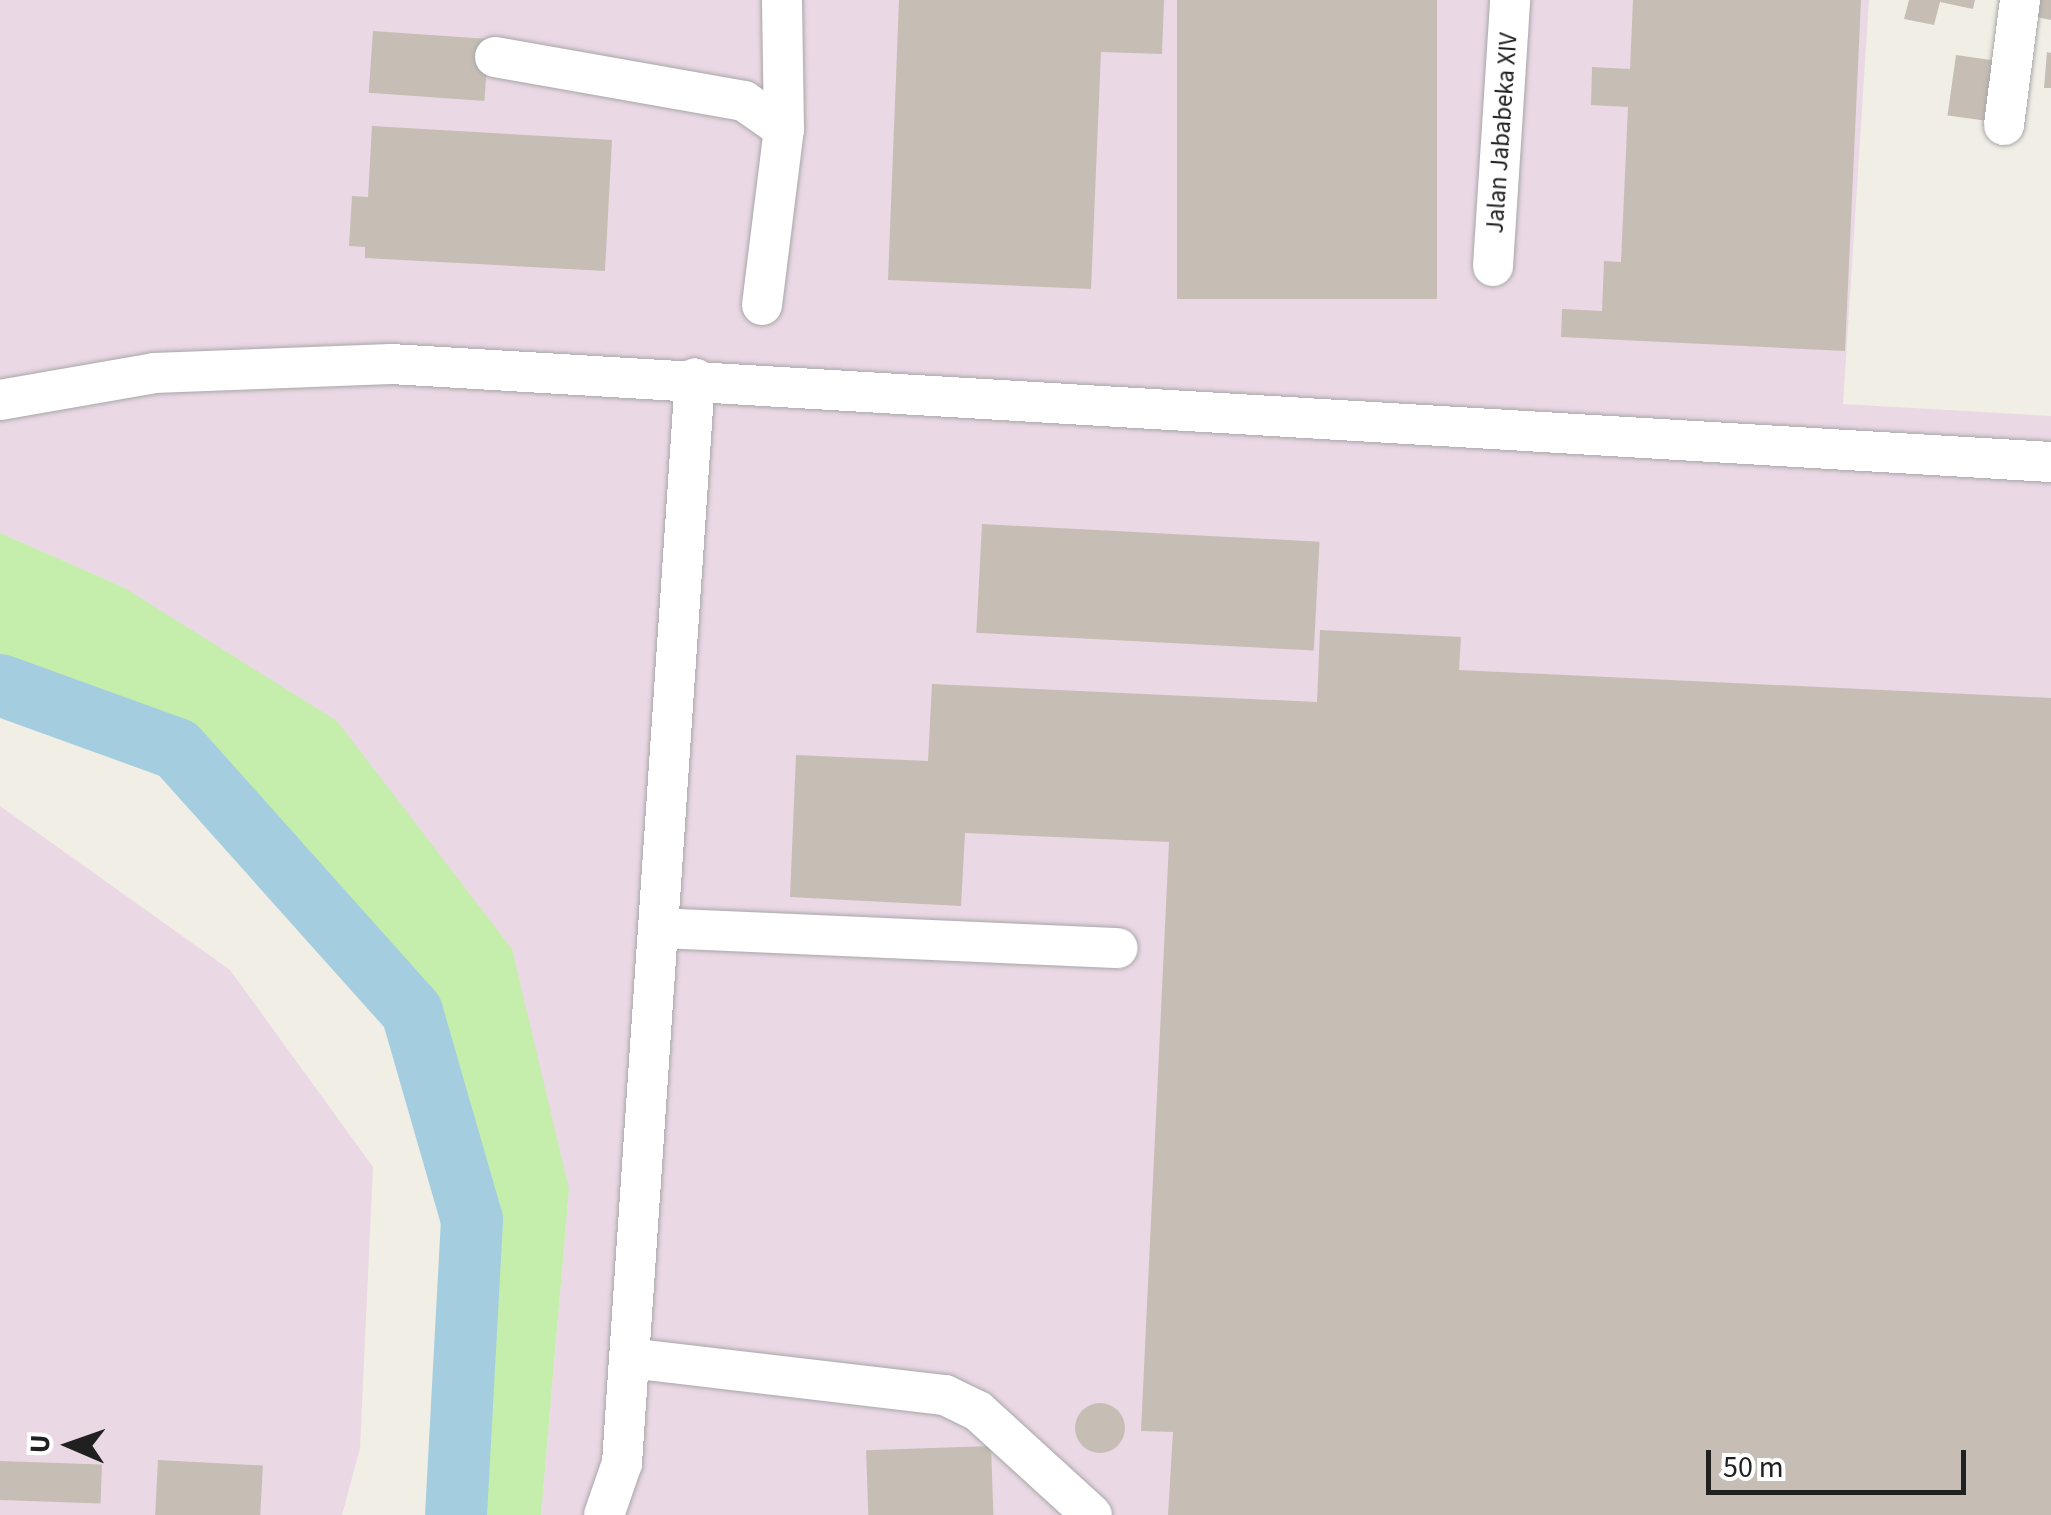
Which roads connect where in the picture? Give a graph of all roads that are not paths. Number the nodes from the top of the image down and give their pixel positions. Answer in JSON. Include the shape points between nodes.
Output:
{"nodes":[{"id":1,"x":782,"y":0,"type":"edge"},
{"id":2,"x":1510,"y":0,"type":"edge"},
{"id":3,"x":2020,"y":0,"type":"edge"},
{"id":4,"x":495,"y":58,"type":"dead end"},
{"id":5,"x":2004,"y":124,"type":"dead end"},
{"id":6,"x":784,"y":129,"type":"junction"},
{"id":7,"x":1493,"y":266,"type":"dead end"},
{"id":8,"x":762,"y":305,"type":"dead end"},
{"id":9,"x":695,"y":378,"type":"junction"},
{"id":10,"x":0,"y":400,"type":"edge"},
{"id":11,"x":2051,"y":462,"type":"edge"},
{"id":12,"x":658,"y":928,"type":"junction"},
{"id":13,"x":1118,"y":948,"type":"dead end"},
{"id":14,"x":630,"y":1358,"type":"junction"},
{"id":15,"x":604,"y":1515,"type":"edge"},
{"id":16,"x":1092,"y":1515,"type":"edge"}],
"edges":[{"from":1,"to":6,"type":"street"},
{"from":2,"to":7,"type":"street","name":"Jalan Jababeka XIV"},
{"from":3,"to":5,"type":"street"},
{"from":4,"to":6,"type":"street","via":[[744,101]]},
{"from":6,"to":8,"type":"street"},
{"from":9,"to":10,"type":"street","via":[[391,364],[154,373]]},
{"from":9,"to":11,"type":"street"},
{"from":9,"to":12,"type":"street"},
{"from":12,"to":13,"type":"street"},
{"from":12,"to":14,"type":"street"},
{"from":14,"to":15,"type":"street","via":[[622,1463]]},
{"from":14,"to":16,"type":"street","via":[[945,1395],[978,1410]]}]}
